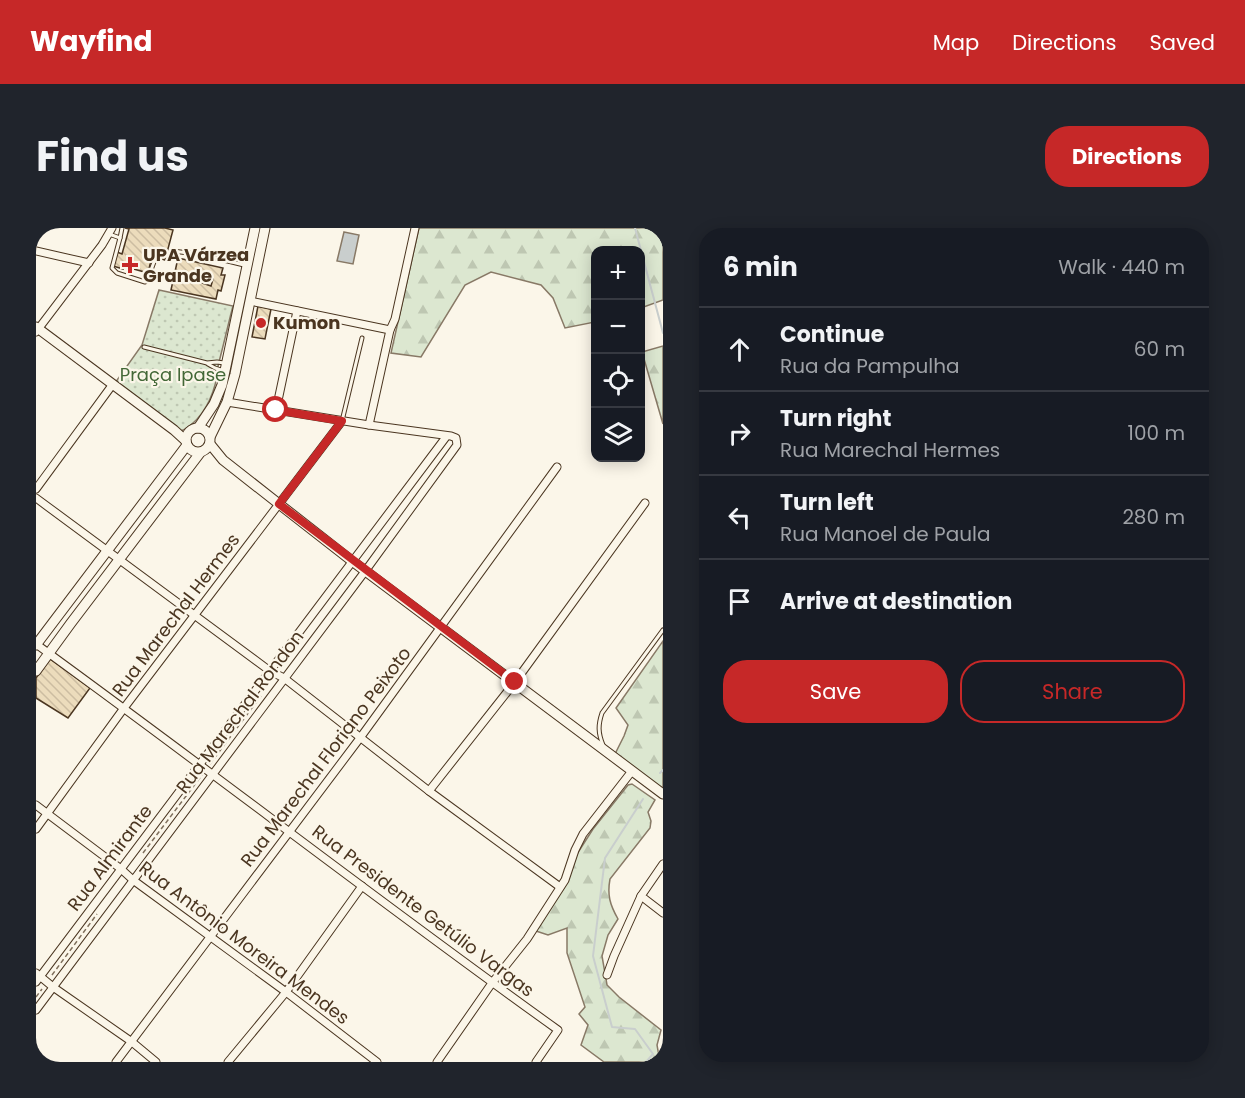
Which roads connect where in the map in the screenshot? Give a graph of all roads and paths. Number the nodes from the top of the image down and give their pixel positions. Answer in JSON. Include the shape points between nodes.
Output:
{"nodes":[{"id":1,"x":122,"y":228,"type":"edge"},
{"id":2,"x":255,"y":228,"type":"edge"},
{"id":3,"x":265,"y":228,"type":"edge"},
{"id":4,"x":415,"y":228,"type":"edge"},
{"id":5,"x":111,"y":231,"type":"edge"},
{"id":6,"x":120,"y":237,"type":"junction"},
{"id":7,"x":173,"y":250,"type":"dead end"},
{"id":8,"x":36,"y":251,"type":"edge"},
{"id":9,"x":154,"y":262,"type":"dead end"},
{"id":10,"x":89,"y":263,"type":"junction"},
{"id":11,"x":247,"y":266,"type":"junction"},
{"id":12,"x":250,"y":301,"type":"junction"},
{"id":13,"x":297,"y":311,"type":"junction"},
{"id":14,"x":37,"y":329,"type":"edge"},
{"id":15,"x":390,"y":330,"type":"junction"},
{"id":16,"x":362,"y":338,"type":"dead end"},
{"id":17,"x":144,"y":347,"type":"dead end"},
{"id":18,"x":207,"y":363,"type":"junction"},
{"id":19,"x":225,"y":367,"type":"junction"},
{"id":20,"x":113,"y":384,"type":"junction"},
{"id":21,"x":227,"y":402,"type":"junction"},
{"id":22,"x":276,"y":410,"type":"junction"},
{"id":23,"x":342,"y":421,"type":"junction"},
{"id":24,"x":369,"y":425,"type":"junction"},
{"id":25,"x":174,"y":430,"type":"junction"},
{"id":26,"x":194,"y":430,"type":"junction"},
{"id":27,"x":446,"y":436,"type":"junction"},
{"id":28,"x":186,"y":443,"type":"junction"},
{"id":29,"x":206,"y":446,"type":"junction"},
{"id":30,"x":557,"y":467,"type":"dead end"},
{"id":31,"x":36,"y":489,"type":"edge"},
{"id":32,"x":36,"y":498,"type":"edge"},
{"id":33,"x":645,"y":503,"type":"dead end"},
{"id":34,"x":279,"y":504,"type":"junction"},
{"id":35,"x":108,"y":550,"type":"junction"},
{"id":36,"x":119,"y":559,"type":"junction"},
{"id":37,"x":352,"y":561,"type":"junction"},
{"id":38,"x":366,"y":570,"type":"junction"},
{"id":39,"x":196,"y":615,"type":"junction"},
{"id":40,"x":441,"y":626,"type":"junction"},
{"id":41,"x":663,"y":630,"type":"edge"},
{"id":42,"x":36,"y":644,"type":"edge"},
{"id":43,"x":48,"y":652,"type":"junction"},
{"id":44,"x":270,"y":670,"type":"junction"},
{"id":45,"x":36,"y":671,"type":"edge"},
{"id":46,"x":284,"y":678,"type":"junction"},
{"id":47,"x":515,"y":682,"type":"junction"},
{"id":48,"x":124,"y":708,"type":"junction"},
{"id":49,"x":360,"y":738,"type":"junction"},
{"id":50,"x":604,"y":749,"type":"junction"},
{"id":51,"x":199,"y":765,"type":"junction"},
{"id":52,"x":632,"y":771,"type":"junction"},
{"id":53,"x":213,"y":774,"type":"junction"},
{"id":54,"x":429,"y":791,"type":"junction"},
{"id":55,"x":663,"y":794,"type":"edge"},
{"id":56,"x":36,"y":806,"type":"edge"},
{"id":57,"x":47,"y":814,"type":"junction"},
{"id":58,"x":36,"y":829,"type":"edge"},
{"id":59,"x":290,"y":831,"type":"junction"},
{"id":60,"x":663,"y":864,"type":"edge"},
{"id":61,"x":121,"y":869,"type":"junction"},
{"id":62,"x":133,"y":880,"type":"junction"},
{"id":63,"x":362,"y":886,"type":"junction"},
{"id":64,"x":560,"y":887,"type":"junction"},
{"id":65,"x":641,"y":896,"type":"junction"},
{"id":66,"x":663,"y":913,"type":"edge"},
{"id":67,"x":209,"y":937,"type":"junction"},
{"id":68,"x":608,"y":975,"type":"dead end"},
{"id":69,"x":37,"y":977,"type":"edge"},
{"id":70,"x":492,"y":983,"type":"junction"},
{"id":71,"x":53,"y":987,"type":"junction"},
{"id":72,"x":286,"y":992,"type":"junction"},
{"id":73,"x":36,"y":1010,"type":"edge"},
{"id":74,"x":132,"y":1042,"type":"junction"},
{"id":75,"x":116,"y":1062,"type":"edge"},
{"id":76,"x":156,"y":1062,"type":"edge"},
{"id":77,"x":228,"y":1062,"type":"edge"},
{"id":78,"x":377,"y":1062,"type":"edge"},
{"id":79,"x":437,"y":1062,"type":"edge"},
{"id":80,"x":536,"y":1062,"type":"edge"}],
"edges":[{"from":1,"to":6,"type":"lane"},
{"from":2,"to":11,"type":"main road"},
{"from":3,"to":12,"type":"main road"},
{"from":4,"to":15,"type":"street"},
{"from":5,"to":6,"type":"lane"},
{"from":5,"to":10,"type":"street"},
{"from":6,"to":9,"type":"lane","via":[[112,268],[117,273],[145,282]]},
{"from":7,"to":11,"type":"lane"},
{"from":8,"to":10,"type":"street"},
{"from":10,"to":14,"type":"street"},
{"from":11,"to":19,"type":"main road"},
{"from":12,"to":13,"type":"street"},
{"from":12,"to":21,"type":"main road"},
{"from":13,"to":15,"type":"street"},
{"from":13,"to":22,"type":"street"},
{"from":14,"to":20,"type":"main road"},
{"from":15,"to":24,"type":"street"},
{"from":16,"to":23,"type":"lane"},
{"from":17,"to":18,"type":"lane"},
{"from":18,"to":19,"type":"lane","via":[[217,362]]},
{"from":18,"to":19,"type":"lane","via":[[215,368]]},
{"from":19,"to":26,"type":"main road","via":[[214,404]]},
{"from":20,"to":25,"type":"main road"},
{"from":20,"to":31,"type":"street"},
{"from":21,"to":22,"type":"street"},
{"from":21,"to":29,"type":"main road"},
{"from":22,"to":23,"type":"street"},
{"from":23,"to":24,"type":"street"},
{"from":23,"to":34,"type":"street","name":"Rua Marechal Hermes"},
{"from":24,"to":27,"type":"street"},
{"from":25,"to":26,"type":"main road"},
{"from":25,"to":28,"type":"main road"},
{"from":26,"to":28,"type":"main road","via":[[188,434]]},
{"from":26,"to":29,"type":"main road","via":[[206,431]]},
{"from":27,"to":37,"type":"street","name":"Rua Almirante"},
{"from":27,"to":38,"type":"street","name":"Rua Marechal Rondon","via":[[456,438],[457,445]]},
{"from":28,"to":29,"type":"main road","via":[[192,451]]},
{"from":28,"to":35,"type":"main road"},
{"from":29,"to":34,"type":"main road"},
{"from":29,"to":36,"type":"main road"},
{"from":30,"to":40,"type":"street","name":"Rua Marechal Floriano Peixoto"},
{"from":32,"to":35,"type":"street"},
{"from":33,"to":47,"type":"street"},
{"from":34,"to":37,"type":"main road"},
{"from":34,"to":39,"type":"street","name":"Rua Marechal Hermes"},
{"from":35,"to":36,"type":"street"},
{"from":35,"to":42,"type":"main road"},
{"from":36,"to":39,"type":"street"},
{"from":36,"to":43,"type":"main road"},
{"from":37,"to":38,"type":"main road"},
{"from":37,"to":44,"type":"street","name":"Rua Almirante"},
{"from":38,"to":40,"type":"main road"},
{"from":38,"to":46,"type":"street","name":"Rua Marechal Rondon"},
{"from":39,"to":44,"type":"street"},
{"from":39,"to":48,"type":"street","name":"Rua Marechal Hermes"},
{"from":40,"to":47,"type":"main road"},
{"from":40,"to":49,"type":"street","name":"Rua Marechal Floriano Peixoto"},
{"from":41,"to":50,"type":"lane","via":[[602,713],[598,733]]},
{"from":42,"to":43,"type":"street","name":"Rua Presidente Getúlio Vargas"},
{"from":43,"to":45,"type":"main road"},
{"from":43,"to":48,"type":"street","name":"Rua Presidente Getúlio Vargas"},
{"from":44,"to":46,"type":"street"},
{"from":44,"to":51,"type":"street","name":"Rua Almirante"},
{"from":46,"to":49,"type":"street"},
{"from":46,"to":53,"type":"street","name":"Rua Marechal Rondon"},
{"from":47,"to":50,"type":"main road"},
{"from":47,"to":54,"type":"street"},
{"from":48,"to":51,"type":"street","name":"Rua Presidente Getúlio Vargas"},
{"from":48,"to":57,"type":"street","name":"Rua Marechal Hermes"},
{"from":49,"to":54,"type":"street"},
{"from":49,"to":59,"type":"street","name":"Rua Marechal Floriano Peixoto"},
{"from":50,"to":52,"type":"main road"},
{"from":51,"to":53,"type":"street","name":"Rua Presidente Getúlio Vargas"},
{"from":51,"to":61,"type":"street","name":"Rua Almirante"},
{"from":52,"to":55,"type":"main road"},
{"from":52,"to":64,"type":"street","via":[[583,834]]},
{"from":53,"to":59,"type":"street","name":"Rua Presidente Getúlio Vargas"},
{"from":53,"to":62,"type":"street","name":"Rua Marechal Rondon"},
{"from":54,"to":64,"type":"street"},
{"from":56,"to":57,"type":"street","name":"Rua Antônio Moreira Mendes"},
{"from":57,"to":58,"type":"street","name":"Rua Marechal Hermes"},
{"from":57,"to":61,"type":"street","name":"Rua Antônio Moreira Mendes"},
{"from":59,"to":63,"type":"street","name":"Rua Presidente Getúlio Vargas"},
{"from":59,"to":67,"type":"street","name":"Rua Marechal Floriano Peixoto"},
{"from":60,"to":65,"type":"street"},
{"from":61,"to":62,"type":"street","name":"Rua Antônio Moreira Mendes"},
{"from":61,"to":69,"type":"street","name":"Rua Almirante"},
{"from":62,"to":67,"type":"street","name":"Rua Antônio Moreira Mendes"},
{"from":62,"to":71,"type":"street","name":"Rua Marechal Rondon"},
{"from":63,"to":70,"type":"street","name":"Rua Presidente Getúlio Vargas"},
{"from":63,"to":72,"type":"street"},
{"from":64,"to":70,"type":"street","via":[[527,939]]},
{"from":65,"to":66,"type":"street"},
{"from":65,"to":68,"type":"street"},
{"from":67,"to":72,"type":"street","name":"Rua Antônio Moreira Mendes"},
{"from":67,"to":74,"type":"street","name":"Rua Marechal Floriano Peixoto"},
{"from":69,"to":71,"type":"street"},
{"from":70,"to":79,"type":"street"},
{"from":70,"to":80,"type":"street","name":"Rua Presidente Getúlio Vargas","via":[[558,1030]]},
{"from":71,"to":73,"type":"street","name":"Rua Marechal Rondon"},
{"from":71,"to":74,"type":"street"},
{"from":72,"to":77,"type":"street"},
{"from":72,"to":78,"type":"street","name":"Rua Antônio Moreira Mendes"},
{"from":74,"to":75,"type":"street","name":"Rua Marechal Floriano Peixoto"},
{"from":74,"to":76,"type":"street"}]}
